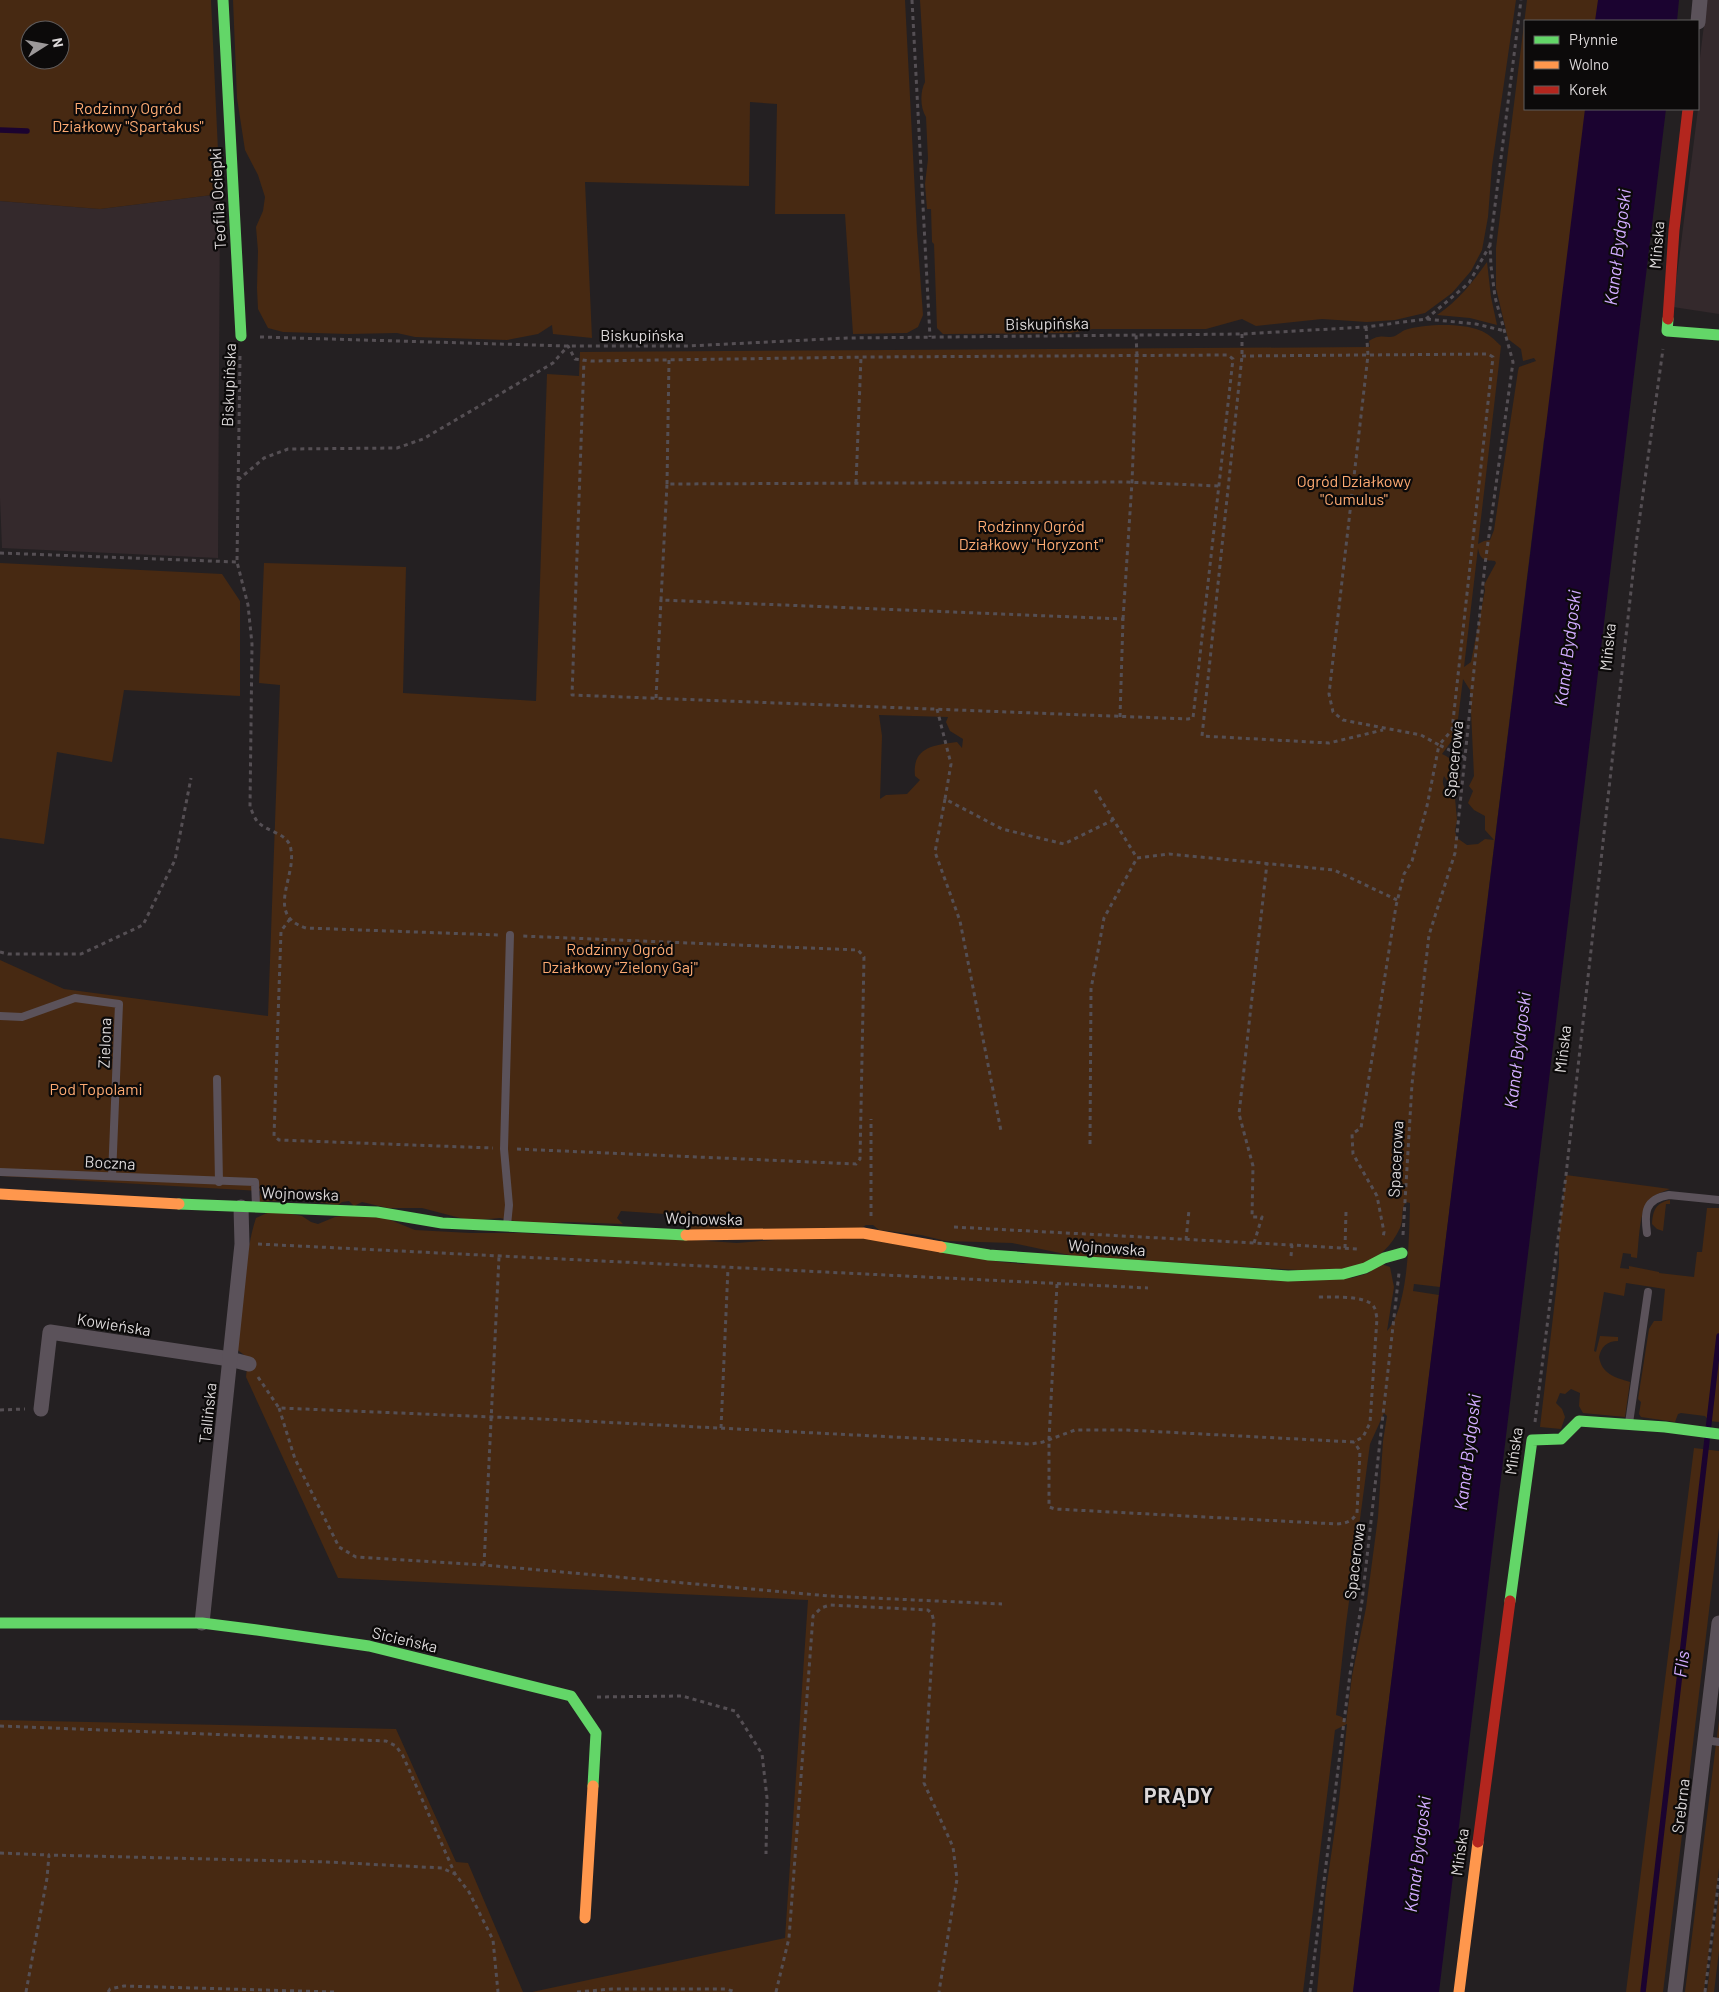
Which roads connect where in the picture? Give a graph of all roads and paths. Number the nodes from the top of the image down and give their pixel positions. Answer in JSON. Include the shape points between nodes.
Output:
{"nodes":[{"id":1,"x":224,"y":0,"type":"edge"},
{"id":2,"x":912,"y":0,"type":"edge"},
{"id":3,"x":1521,"y":0,"type":"edge"},
{"id":4,"x":1700,"y":0,"type":"edge"},
{"id":5,"x":1698,"y":20,"type":"edge"},
{"id":6,"x":1688,"y":110,"type":"edge"},
{"id":7,"x":1490,"y":245,"type":"junction"},
{"id":8,"x":1426,"y":319,"type":"junction"},
{"id":9,"x":1366,"y":327,"type":"junction"},
{"id":10,"x":1667,"y":330,"type":"junction"},
{"id":11,"x":1505,"y":331,"type":"junction"},
{"id":12,"x":1242,"y":334,"type":"junction"},
{"id":13,"x":1136,"y":335,"type":"junction"},
{"id":14,"x":1719,"y":335,"type":"edge"},
{"id":15,"x":241,"y":336,"type":"junction"},
{"id":16,"x":930,"y":337,"type":"junction"},
{"id":17,"x":568,"y":346,"type":"junction"},
{"id":18,"x":1368,"y":355,"type":"junction"},
{"id":19,"x":1137,"y":356,"type":"junction"},
{"id":20,"x":1242,"y":356,"type":"junction"},
{"id":21,"x":861,"y":357,"type":"junction"},
{"id":22,"x":584,"y":360,"type":"junction"},
{"id":23,"x":669,"y":360,"type":"junction"},
{"id":24,"x":238,"y":481,"type":"junction"},
{"id":25,"x":1132,"y":482,"type":"junction"},
{"id":26,"x":856,"y":483,"type":"junction"},
{"id":27,"x":667,"y":484,"type":"junction"},
{"id":28,"x":1219,"y":486,"type":"junction"},
{"id":29,"x":0,"y":553,"type":"edge"},
{"id":30,"x":662,"y":600,"type":"junction"},
{"id":31,"x":1123,"y":619,"type":"junction"},
{"id":32,"x":656,"y":698,"type":"junction"},
{"id":33,"x":937,"y":709,"type":"junction"},
{"id":34,"x":1120,"y":717,"type":"junction"},
{"id":35,"x":1386,"y":730,"type":"junction"},
{"id":36,"x":1439,"y":745,"type":"junction"},
{"id":37,"x":1466,"y":758,"type":"junction"},
{"id":38,"x":191,"y":778,"type":"dead end"},
{"id":39,"x":1095,"y":790,"type":"dead end"},
{"id":40,"x":946,"y":799,"type":"junction"},
{"id":41,"x":1113,"y":820,"type":"junction"},
{"id":42,"x":1136,"y":858,"type":"junction"},
{"id":43,"x":1267,"y":863,"type":"junction"},
{"id":44,"x":1397,"y":900,"type":"junction"},
{"id":45,"x":510,"y":935,"type":"dead end"},
{"id":46,"x":0,"y":952,"type":"edge"},
{"id":47,"x":0,"y":1016,"type":"edge"},
{"id":48,"x":217,"y":1079,"type":"dead end"},
{"id":49,"x":871,"y":1118,"type":"dead end"},
{"id":50,"x":1001,"y":1131,"type":"dead end"},
{"id":51,"x":1090,"y":1144,"type":"dead end"},
{"id":52,"x":0,"y":1172,"type":"edge"},
{"id":53,"x":112,"y":1176,"type":"junction"},
{"id":54,"x":219,"y":1182,"type":"junction"},
{"id":55,"x":0,"y":1194,"type":"edge"},
{"id":56,"x":1719,"y":1200,"type":"edge"},
{"id":57,"x":248,"y":1208,"type":"junction"},
{"id":58,"x":1189,"y":1210,"type":"dead end"},
{"id":59,"x":1346,"y":1212,"type":"dead end"},
{"id":60,"x":871,"y":1222,"type":"dead end"},
{"id":61,"x":507,"y":1225,"type":"junction"},
{"id":62,"x":950,"y":1226,"type":"dead end"},
{"id":63,"x":1647,"y":1233,"type":"dead end"},
{"id":64,"x":1186,"y":1240,"type":"junction"},
{"id":65,"x":1382,"y":1240,"type":"dead end"},
{"id":66,"x":1254,"y":1243,"type":"junction"},
{"id":67,"x":242,"y":1244,"type":"junction"},
{"id":68,"x":1292,"y":1245,"type":"junction"},
{"id":69,"x":1345,"y":1248,"type":"junction"},
{"id":70,"x":1362,"y":1249,"type":"dead end"},
{"id":71,"x":1402,"y":1253,"type":"junction"},
{"id":72,"x":499,"y":1257,"type":"junction"},
{"id":73,"x":728,"y":1268,"type":"junction"},
{"id":74,"x":1288,"y":1276,"type":"junction"},
{"id":75,"x":1057,"y":1284,"type":"junction"},
{"id":76,"x":1155,"y":1289,"type":"dead end"},
{"id":77,"x":1648,"y":1292,"type":"dead end"},
{"id":78,"x":1312,"y":1296,"type":"dead end"},
{"id":79,"x":230,"y":1359,"type":"junction"},
{"id":80,"x":249,"y":1364,"type":"joint"},
{"id":81,"x":279,"y":1408,"type":"junction"},
{"id":82,"x":41,"y":1409,"type":"joint"},
{"id":83,"x":0,"y":1410,"type":"edge"},
{"id":84,"x":490,"y":1417,"type":"junction"},
{"id":85,"x":1629,"y":1425,"type":"junction"},
{"id":86,"x":721,"y":1428,"type":"junction"},
{"id":87,"x":1717,"y":1434,"type":"edge"},
{"id":88,"x":1049,"y":1439,"type":"junction"},
{"id":89,"x":1532,"y":1440,"type":"junction"},
{"id":90,"x":1354,"y":1442,"type":"junction"},
{"id":91,"x":484,"y":1565,"type":"junction"},
{"id":92,"x":1002,"y":1604,"type":"dead end"},
{"id":93,"x":202,"y":1623,"type":"junction"},
{"id":94,"x":1719,"y":1623,"type":"edge"},
{"id":95,"x":0,"y":1624,"type":"edge"},
{"id":96,"x":571,"y":1696,"type":"junction"},
{"id":97,"x":0,"y":1726,"type":"edge"},
{"id":98,"x":1712,"y":1742,"type":"edge"},
{"id":99,"x":0,"y":1853,"type":"edge"},
{"id":100,"x":766,"y":1854,"type":"dead end"},
{"id":101,"x":49,"y":1855,"type":"junction"},
{"id":102,"x":455,"y":1874,"type":"junction"},
{"id":103,"x":1719,"y":1878,"type":"edge"},
{"id":104,"x":586,"y":1918,"type":"dead end"},
{"id":105,"x":26,"y":1992,"type":"edge"},
{"id":106,"x":108,"y":1992,"type":"edge"},
{"id":107,"x":334,"y":1992,"type":"edge"},
{"id":108,"x":498,"y":1992,"type":"edge"},
{"id":109,"x":577,"y":1992,"type":"edge"},
{"id":110,"x":736,"y":1992,"type":"edge"},
{"id":111,"x":776,"y":1992,"type":"edge"},
{"id":112,"x":939,"y":1992,"type":"edge"},
{"id":113,"x":1310,"y":1992,"type":"edge"},
{"id":114,"x":1459,"y":1992,"type":"edge"},
{"id":115,"x":1675,"y":1992,"type":"edge"},
{"id":116,"x":1705,"y":1992,"type":"edge"}],
"edges":[{"from":1,"to":15,"type":"street","name":"Teofila Ociepki"},
{"from":2,"to":16,"type":"path"},
{"from":3,"to":7,"type":"path"},
{"from":4,"to":5,"type":"street"},
{"from":6,"to":10,"type":"street","name":"Mińska"},
{"from":7,"to":8,"type":"path","via":[[1469,283]]},
{"from":7,"to":11,"type":"path","name":"Spacerowa","via":[[1495,297]]},
{"from":8,"to":9,"type":"path","name":"Biskupińska"},
{"from":8,"to":11,"type":"path","name":"Biskupińska","via":[[1476,324]]},
{"from":9,"to":12,"type":"path","name":"Biskupińska"},
{"from":9,"to":18,"type":"path"},
{"from":10,"to":14,"type":"street"},
{"from":10,"to":89,"type":"path","name":"Mińska","via":[[1637,537],[1566,1175]]},
{"from":11,"to":37,"type":"path","name":"Spacerowa","via":[[1513,362],[1485,564]]},
{"from":12,"to":13,"type":"path","name":"Biskupińska"},
{"from":12,"to":20,"type":"path"},
{"from":13,"to":16,"type":"path","name":"Biskupińska"},
{"from":13,"to":19,"type":"path"},
{"from":15,"to":17,"type":"path","name":"Biskupińska"},
{"from":15,"to":24,"type":"path","name":"Biskupińska"},
{"from":16,"to":17,"type":"path","name":"Biskupińska","via":[[688,346]]},
{"from":17,"to":22,"type":"path","via":[[575,359]]},
{"from":17,"to":24,"type":"path","via":[[553,363],[423,439],[397,448],[288,449],[264,458]]},
{"from":18,"to":20,"type":"path"},
{"from":18,"to":35,"type":"path","via":[[1329,694],[1333,712],[1343,720]]},
{"from":18,"to":36,"type":"path","via":[[1488,354],[1493,357],[1452,730]]},
{"from":19,"to":21,"type":"path"},
{"from":19,"to":25,"type":"path"},
{"from":19,"to":28,"type":"path","via":[[1228,355],[1234,359]]},
{"from":20,"to":35,"type":"path","via":[[1202,736],[1329,743]]},
{"from":21,"to":23,"type":"path"},
{"from":21,"to":26,"type":"path"},
{"from":22,"to":23,"type":"path"},
{"from":22,"to":32,"type":"path","via":[[572,695]]},
{"from":23,"to":27,"type":"path"},
{"from":24,"to":29,"type":"path","name":"Biskupińska","via":[[237,562]]},
{"from":25,"to":26,"type":"path"},
{"from":25,"to":28,"type":"path"},
{"from":25,"to":31,"type":"path"},
{"from":26,"to":27,"type":"path"},
{"from":27,"to":30,"type":"path"},
{"from":28,"to":34,"type":"path","via":[[1193,718]]},
{"from":30,"to":31,"type":"path"},
{"from":30,"to":32,"type":"path"},
{"from":31,"to":34,"type":"path"},
{"from":32,"to":33,"type":"path"},
{"from":33,"to":34,"type":"path"},
{"from":33,"to":40,"type":"path","via":[[951,764]]},
{"from":35,"to":36,"type":"path","via":[[1421,736]]},
{"from":36,"to":37,"type":"path"},
{"from":36,"to":44,"type":"path","via":[[1427,806]]},
{"from":37,"to":71,"type":"path","name":"Spacerowa","via":[[1455,854],[1429,935],[1412,1084]]},
{"from":38,"to":46,"type":"path","via":[[175,860],[143,925],[81,954]]},
{"from":39,"to":41,"type":"path"},
{"from":40,"to":41,"type":"path","via":[[1002,829],[1064,844]]},
{"from":40,"to":50,"type":"path","via":[[935,852],[960,921]]},
{"from":41,"to":42,"type":"path"},
{"from":42,"to":43,"type":"path","via":[[1169,854]]},
{"from":42,"to":51,"type":"path","via":[[1104,918],[1091,988]]},
{"from":43,"to":44,"type":"path","via":[[1334,870]]},
{"from":43,"to":66,"type":"path","via":[[1239,1114],[1253,1166],[1252,1217],[1262,1217]]},
{"from":44,"to":65,"type":"path","via":[[1361,1128],[1352,1134],[1353,1154],[1377,1196],[1384,1232]]},
{"from":45,"to":61,"type":"lane","via":[[504,1149],[509,1205]]},
{"from":47,"to":53,"type":"lane","name":"Zielona","via":[[22,1017],[75,998],[119,1004]]},
{"from":48,"to":54,"type":"lane"},
{"from":49,"to":60,"type":"path"},
{"from":52,"to":53,"type":"lane","name":"Boczna"},
{"from":53,"to":54,"type":"lane","name":"Boczna"},
{"from":54,"to":57,"type":"lane","name":"Boczna","via":[[256,1182]]},
{"from":55,"to":57,"type":"street","name":"Wojnowska"},
{"from":56,"to":63,"type":"lane","via":[[1661,1196],[1646,1210]]},
{"from":57,"to":61,"type":"street","name":"Wojnowska","via":[[377,1212],[442,1223]]},
{"from":57,"to":67,"type":"street","name":"Tallińska"},
{"from":58,"to":64,"type":"path"},
{"from":59,"to":69,"type":"path"},
{"from":61,"to":74,"type":"street","name":"Wojnowska","via":[[696,1236],[864,1233],[989,1255]]},
{"from":62,"to":64,"type":"path"},
{"from":64,"to":64,"type":"path","via":[[1201,1241],[1216,1242],[1208,1241]]},
{"from":64,"to":66,"type":"path"},
{"from":66,"to":68,"type":"path"},
{"from":67,"to":72,"type":"path"},
{"from":67,"to":79,"type":"street","name":"Tallińska"},
{"from":68,"to":69,"type":"path"},
{"from":68,"to":74,"type":"path"},
{"from":69,"to":70,"type":"path"},
{"from":71,"to":74,"type":"street","name":"Wojnowska","via":[[1343,1274]]},
{"from":71,"to":113,"type":"path","name":"Spacerowa","via":[[1364,1582]]},
{"from":72,"to":73,"type":"path"},
{"from":72,"to":84,"type":"path"},
{"from":73,"to":75,"type":"path"},
{"from":73,"to":86,"type":"path"},
{"from":75,"to":76,"type":"path"},
{"from":75,"to":88,"type":"path"},
{"from":77,"to":85,"type":"lane"},
{"from":78,"to":90,"type":"path","via":[[1361,1299],[1375,1307],[1370,1423],[1363,1436]]},
{"from":79,"to":80,"type":"street","name":"Kowieńska"},
{"from":79,"to":82,"type":"street","name":"Kowieńska","via":[[50,1332]]},
{"from":79,"to":93,"type":"street","name":"Tallińska"},
{"from":80,"to":81,"type":"path"},
{"from":81,"to":84,"type":"path"},
{"from":81,"to":91,"type":"path","via":[[295,1460],[339,1547],[356,1556]]},
{"from":82,"to":83,"type":"path"},
{"from":84,"to":86,"type":"path"},
{"from":84,"to":91,"type":"path"},
{"from":85,"to":87,"type":"street"},
{"from":85,"to":89,"type":"street","via":[[1579,1421],[1560,1439]]},
{"from":86,"to":88,"type":"path","via":[[1031,1444]]},
{"from":88,"to":90,"type":"path","via":[[1075,1430],[1126,1430]]},
{"from":88,"to":90,"type":"path","via":[[1049,1507],[1055,1509],[1337,1524],[1347,1523],[1357,1513],[1360,1451]]},
{"from":89,"to":114,"type":"street","name":"Mińska"},
{"from":91,"to":92,"type":"path","via":[[829,1596]]},
{"from":93,"to":95,"type":"street","name":"Sicieńska"},
{"from":93,"to":96,"type":"street","name":"Sicieńska","via":[[369,1646]]},
{"from":94,"to":98,"type":"street","name":"Srebrna"},
{"from":96,"to":100,"type":"path","via":[[682,1696],[735,1710],[762,1754],[767,1798]]},
{"from":96,"to":104,"type":"street","via":[[596,1733]]},
{"from":97,"to":102,"type":"path","via":[[386,1741],[396,1746],[403,1756]]},
{"from":98,"to":115,"type":"street","name":"Srebrna"},
{"from":99,"to":101,"type":"path"},
{"from":101,"to":102,"type":"path","via":[[327,1862],[442,1868]]},
{"from":101,"to":105,"type":"path"},
{"from":102,"to":108,"type":"path","via":[[469,1892],[493,1940]]},
{"from":103,"to":116,"type":"path"},
{"from":106,"to":107,"type":"path","via":[[124,1986]]},
{"from":109,"to":110,"type":"path","via":[[612,1989],[726,1989]]},
{"from":111,"to":112,"type":"path","via":[[789,1938],[813,1616],[830,1605],[928,1610],[932,1614],[924,1783],[953,1847],[957,1879]]}]}
